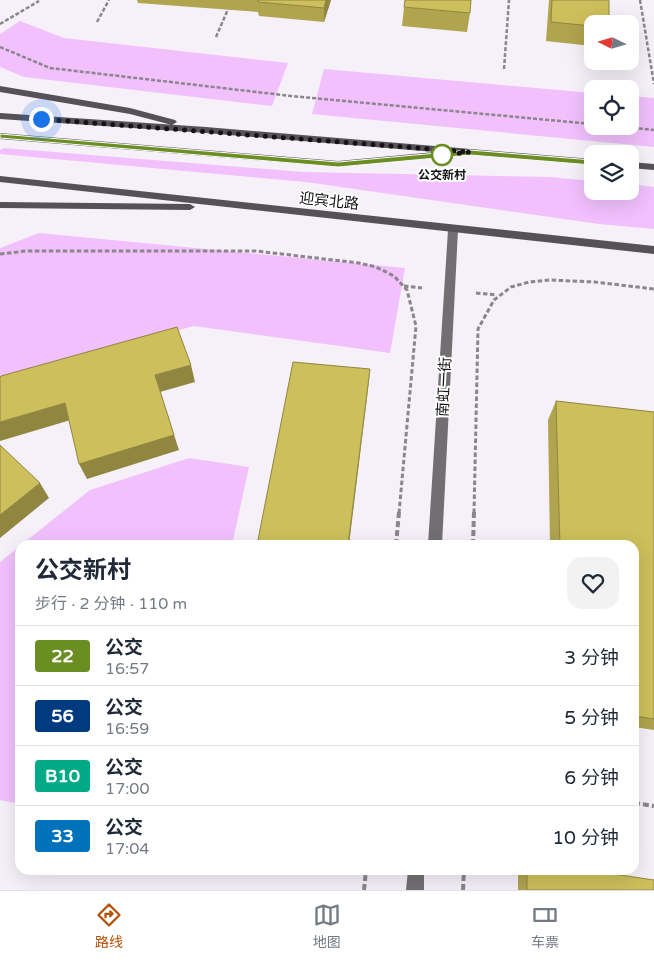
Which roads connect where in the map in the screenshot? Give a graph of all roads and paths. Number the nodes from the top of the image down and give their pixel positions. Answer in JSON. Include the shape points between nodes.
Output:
{"nodes":[{"id":1,"x":109,"y":0,"type":"edge"},
{"id":2,"x":232,"y":0,"type":"edge"},
{"id":3,"x":509,"y":0,"type":"edge"},
{"id":4,"x":640,"y":0,"type":"edge"},
{"id":5,"x":39,"y":1,"type":"dead end"},
{"id":6,"x":97,"y":22,"type":"dead end"},
{"id":7,"x":0,"y":24,"type":"edge"},
{"id":8,"x":216,"y":37,"type":"dead end"},
{"id":9,"x":0,"y":47,"type":"edge"},
{"id":10,"x":504,"y":69,"type":"dead end"},
{"id":11,"x":654,"y":84,"type":"edge"},
{"id":12,"x":0,"y":89,"type":"edge"},
{"id":13,"x":0,"y":116,"type":"edge"},
{"id":14,"x":584,"y":123,"type":"edge"},
{"id":15,"x":639,"y":128,"type":"edge"},
{"id":16,"x":206,"y":130,"type":"junction"},
{"id":17,"x":654,"y":130,"type":"edge"},
{"id":18,"x":0,"y":136,"type":"edge"},
{"id":19,"x":470,"y":152,"type":"junction"},
{"id":20,"x":584,"y":161,"type":"edge"},
{"id":21,"x":639,"y":167,"type":"edge"},
{"id":22,"x":654,"y":168,"type":"edge"},
{"id":23,"x":0,"y":179,"type":"edge"},
{"id":24,"x":0,"y":205,"type":"edge"},
{"id":25,"x":267,"y":209,"type":"junction"},
{"id":26,"x":453,"y":230,"type":"junction"},
{"id":27,"x":654,"y":250,"type":"edge"},
{"id":28,"x":0,"y":254,"type":"edge"},
{"id":29,"x":654,"y":289,"type":"edge"},
{"id":30,"x":396,"y":540,"type":"edge"},
{"id":31,"x":435,"y":540,"type":"edge"},
{"id":32,"x":473,"y":540,"type":"edge"},
{"id":33,"x":639,"y":804,"type":"edge"},
{"id":34,"x":654,"y":806,"type":"edge"},
{"id":35,"x":366,"y":875,"type":"edge"},
{"id":36,"x":416,"y":875,"type":"edge"},
{"id":37,"x":464,"y":875,"type":"edge"},
{"id":38,"x":364,"y":890,"type":"edge"},
{"id":39,"x":414,"y":890,"type":"edge"},
{"id":40,"x":464,"y":890,"type":"edge"}],
"edges":[{"from":1,"to":6,"type":"path"},
{"from":2,"to":8,"type":"path"},
{"from":3,"to":10,"type":"path"},
{"from":4,"to":11,"type":"path"},
{"from":5,"to":7,"type":"path"},
{"from":9,"to":14,"type":"path","via":[[50,68],[291,96]]},
{"from":12,"to":16,"type":"main road","via":[[130,111]]},
{"from":13,"to":16,"type":"main road"},
{"from":15,"to":17,"type":"path"},
{"from":16,"to":19,"type":"main road"},
{"from":18,"to":19,"type":"main road","via":[[338,164]]},
{"from":19,"to":20,"type":"main road"},
{"from":21,"to":22,"type":"main road"},
{"from":23,"to":25,"type":"main road","name":"迎宾北路"},
{"from":24,"to":25,"type":"main road"},
{"from":25,"to":26,"type":"main road","name":"迎宾北路"},
{"from":26,"to":27,"type":"main road","name":"迎宾北路"},
{"from":26,"to":31,"type":"main road","name":"南虹一街"},
{"from":28,"to":30,"type":"path","via":[[26,251],[256,251],[359,263],[394,276],[407,290],[416,326]]},
{"from":29,"to":32,"type":"path","via":[[553,278],[530,280],[498,295],[487,308],[478,329]]},
{"from":33,"to":34,"type":"path"},
{"from":35,"to":38,"type":"path"},
{"from":36,"to":39,"type":"main road"},
{"from":37,"to":40,"type":"path"}]}
